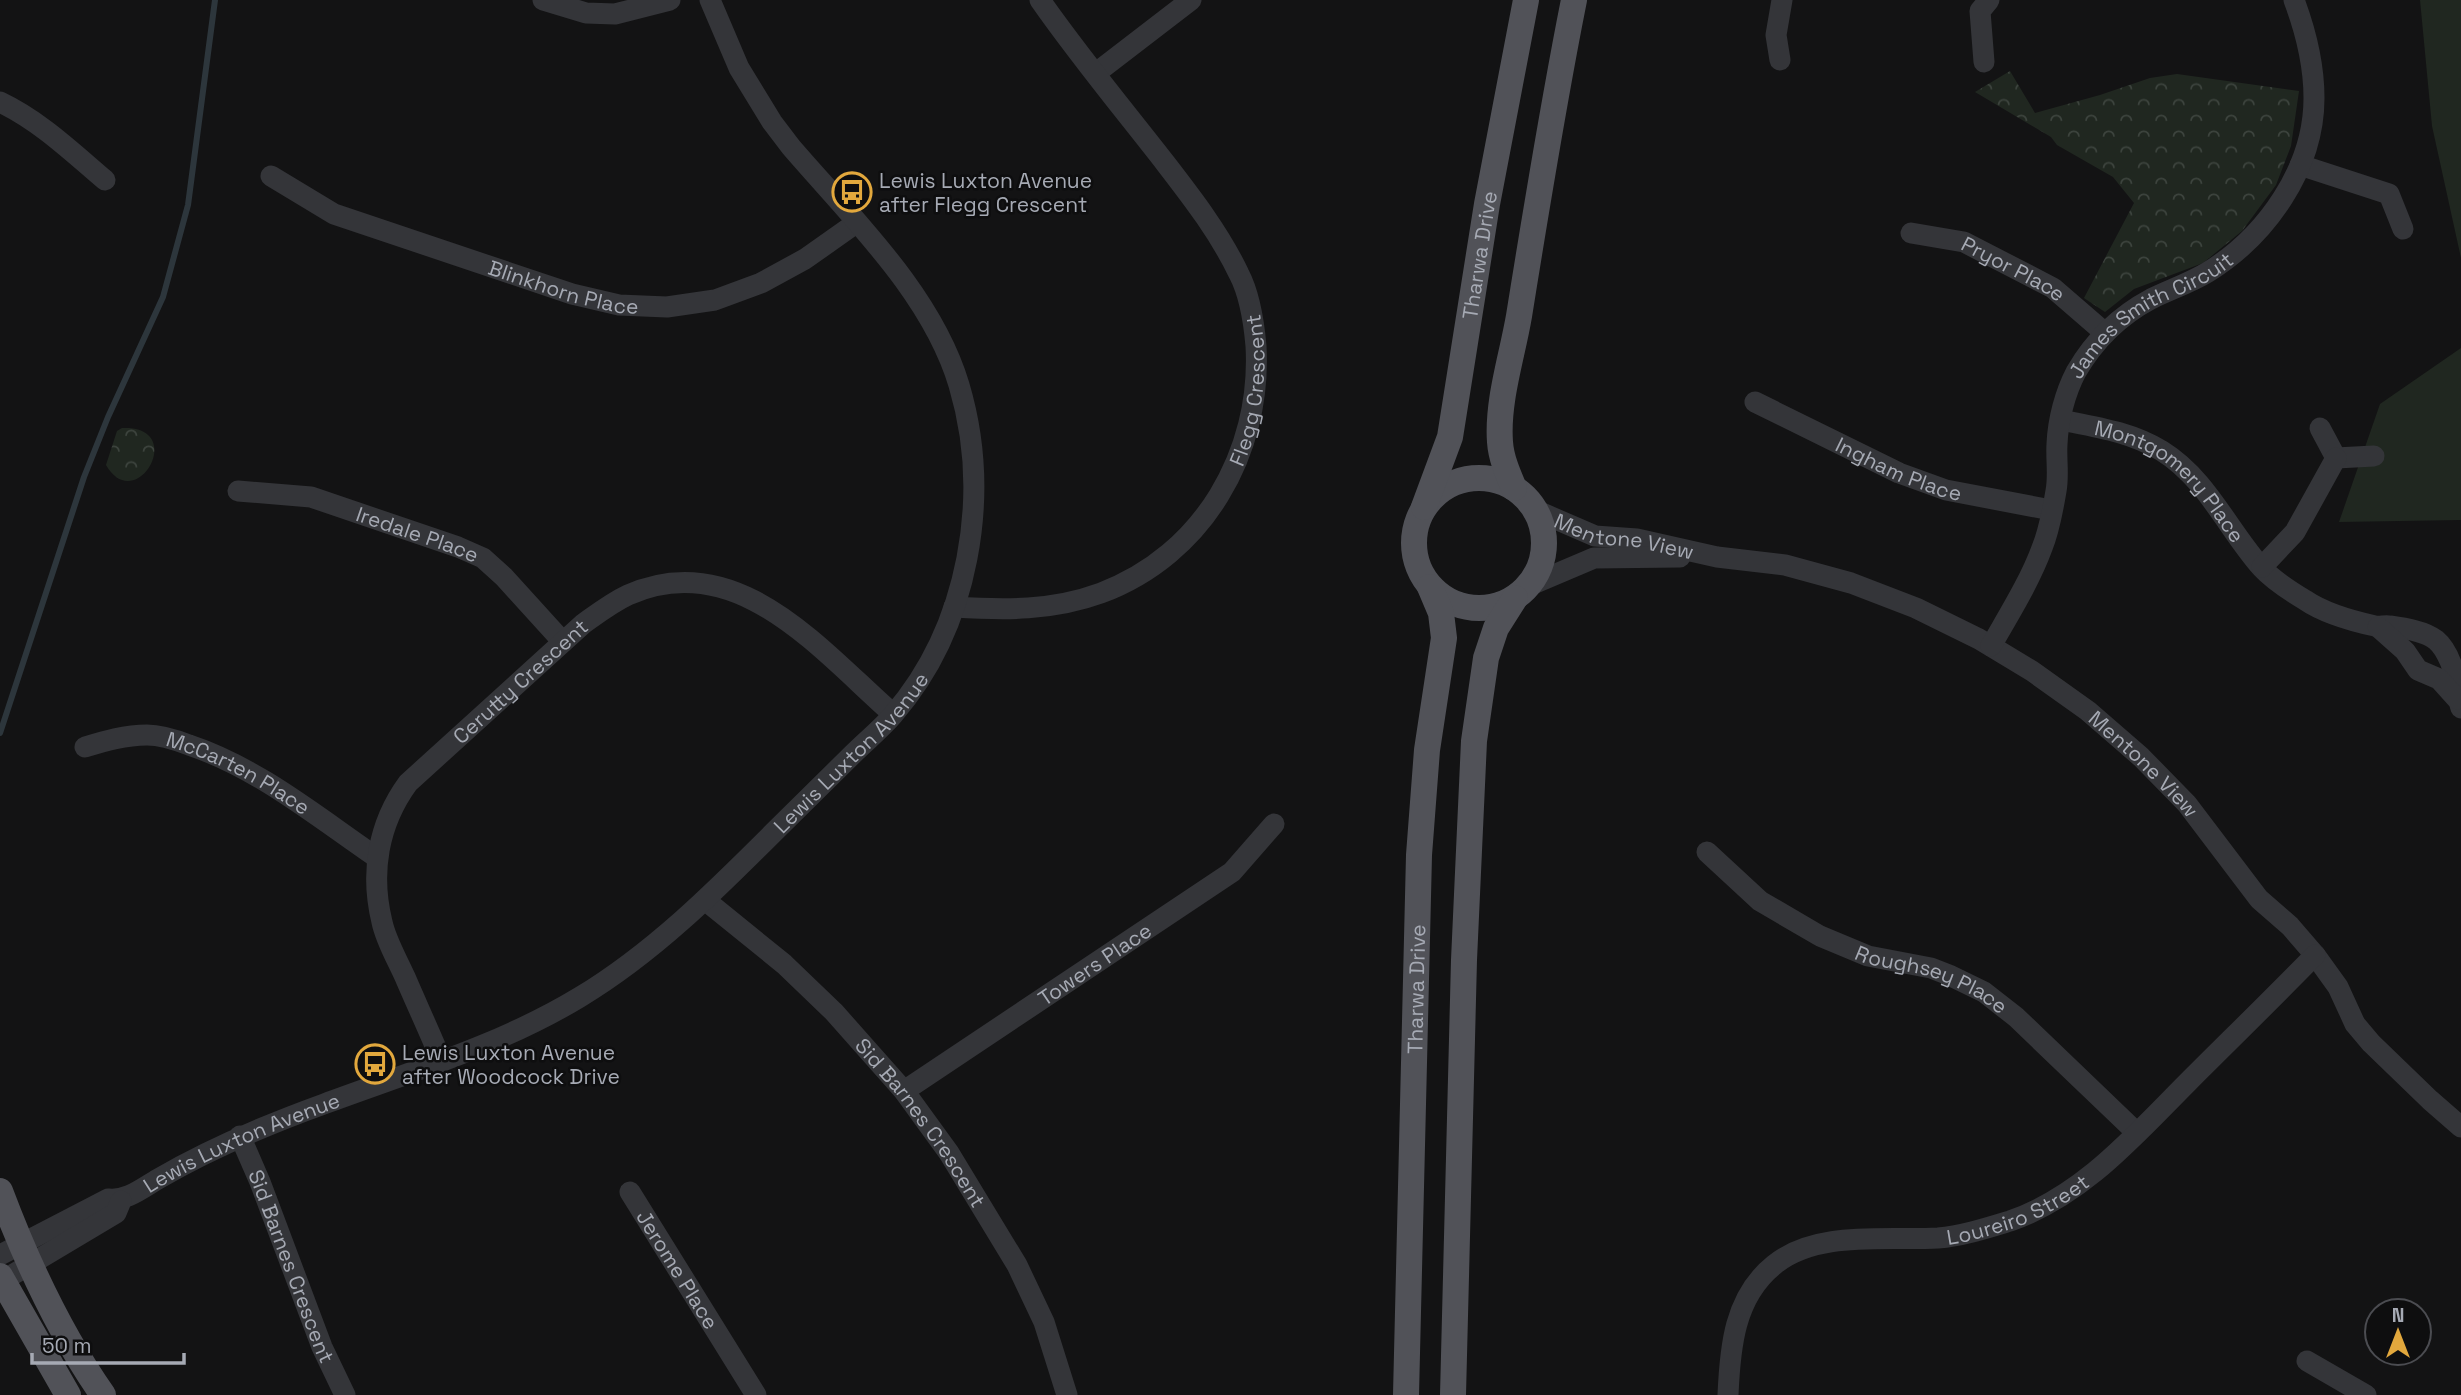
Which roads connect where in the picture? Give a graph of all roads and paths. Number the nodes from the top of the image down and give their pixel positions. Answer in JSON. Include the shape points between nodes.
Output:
{"nodes":[{"id":1,"x":543,"y":0,"type":"edge"},
{"id":2,"x":670,"y":0,"type":"edge"},
{"id":3,"x":710,"y":0,"type":"edge"},
{"id":4,"x":1040,"y":0,"type":"edge"},
{"id":5,"x":1191,"y":0,"type":"edge"},
{"id":6,"x":1526,"y":0,"type":"edge"},
{"id":7,"x":1574,"y":0,"type":"edge"},
{"id":8,"x":1782,"y":0,"type":"edge"},
{"id":9,"x":1989,"y":0,"type":"edge"},
{"id":10,"x":2294,"y":0,"type":"edge"},
{"id":11,"x":1780,"y":60,"type":"dead end"},
{"id":12,"x":1984,"y":62,"type":"dead end"},
{"id":13,"x":1096,"y":73,"type":"junction"},
{"id":14,"x":0,"y":102,"type":"edge"},
{"id":15,"x":2300,"y":165,"type":"junction"},
{"id":16,"x":271,"y":176,"type":"dead end"},
{"id":17,"x":105,"y":180,"type":"dead end"},
{"id":18,"x":856,"y":223,"type":"junction"},
{"id":19,"x":2403,"y":229,"type":"dead end"},
{"id":20,"x":1911,"y":233,"type":"dead end"},
{"id":21,"x":2105,"y":332,"type":"junction"},
{"id":22,"x":1755,"y":402,"type":"dead end"},
{"id":23,"x":2061,"y":419,"type":"junction"},
{"id":24,"x":2320,"y":428,"type":"dead end"},
{"id":25,"x":2374,"y":456,"type":"dead end"},
{"id":26,"x":2336,"y":458,"type":"junction"},
{"id":27,"x":1514,"y":488,"type":"junction"},
{"id":28,"x":238,"y":491,"type":"dead end"},
{"id":29,"x":1424,"y":507,"type":"junction"},
{"id":30,"x":1535,"y":510,"type":"junction"},
{"id":31,"x":2051,"y":510,"type":"junction"},
{"id":32,"x":1717,"y":557,"type":"junction"},
{"id":33,"x":2262,"y":567,"type":"junction"},
{"id":34,"x":1430,"y":587,"type":"junction"},
{"id":35,"x":1521,"y":592,"type":"junction"},
{"id":36,"x":954,"y":607,"type":"junction"},
{"id":37,"x":2378,"y":627,"type":"junction"},
{"id":38,"x":563,"y":642,"type":"junction"},
{"id":39,"x":1991,"y":646,"type":"junction"},
{"id":40,"x":2459,"y":704,"type":"edge"},
{"id":41,"x":894,"y":714,"type":"junction"},
{"id":42,"x":85,"y":747,"type":"dead end"},
{"id":43,"x":1274,"y":824,"type":"dead end"},
{"id":44,"x":1707,"y":852,"type":"dead end"},
{"id":45,"x":376,"y":857,"type":"junction"},
{"id":46,"x":705,"y":900,"type":"junction"},
{"id":47,"x":2315,"y":955,"type":"junction"},
{"id":48,"x":442,"y":1062,"type":"junction"},
{"id":49,"x":904,"y":1091,"type":"junction"},
{"id":50,"x":2461,"y":1127,"type":"edge"},
{"id":51,"x":2137,"y":1133,"type":"junction"},
{"id":52,"x":240,"y":1136,"type":"junction"},
{"id":53,"x":0,"y":1191,"type":"edge"},
{"id":54,"x":630,"y":1192,"type":"dead end"},
{"id":55,"x":16,"y":1255,"type":"edge"},
{"id":56,"x":1,"y":1279,"type":"edge"},
{"id":57,"x":725,"y":1348,"type":"junction"},
{"id":58,"x":2307,"y":1361,"type":"dead end"},
{"id":59,"x":68,"y":1395,"type":"edge"},
{"id":60,"x":103,"y":1395,"type":"edge"},
{"id":61,"x":345,"y":1395,"type":"edge"},
{"id":62,"x":748,"y":1395,"type":"edge"},
{"id":63,"x":756,"y":1395,"type":"edge"},
{"id":64,"x":1067,"y":1395,"type":"edge"},
{"id":65,"x":1406,"y":1395,"type":"edge"},
{"id":66,"x":1453,"y":1395,"type":"edge"},
{"id":67,"x":1728,"y":1395,"type":"edge"},
{"id":68,"x":2367,"y":1395,"type":"edge"}],
"edges":[{"from":1,"to":2,"type":"street","via":[[586,13],[615,14]]},
{"from":3,"to":18,"type":"street","name":"Lewis Luxton Avenue","via":[[739,68],[772,122]]},
{"from":4,"to":13,"type":"street","name":"Flegg Crescent"},
{"from":5,"to":13,"type":"street"},
{"from":6,"to":29,"type":"main road","name":"Tharwa Drive","via":[[1450,437]]},
{"from":7,"to":27,"type":"main road","via":[[1503,398],[1500,443]]},
{"from":8,"to":11,"type":"street","via":[[1776,35]]},
{"from":9,"to":12,"type":"street","via":[[1980,11]]},
{"from":10,"to":15,"type":"street","name":"James Smith Circuit","via":[[2305,30],[2314,99]]},
{"from":13,"to":36,"type":"street","name":"Flegg Crescent","via":[[1207,217],[1241,277],[1254,325],[1257,372],[1245,444],[1224,488],[1197,526],[1136,577],[1059,605],[1010,610]]},
{"from":14,"to":17,"type":"street","via":[[52,134]]},
{"from":15,"to":19,"type":"street","via":[[2389,194]]},
{"from":15,"to":21,"type":"street","name":"James Smith Circuit","via":[[2262,227],[2236,252],[2207,273],[2123,316]]},
{"from":16,"to":18,"type":"street","name":"Blinkhorn Place","via":[[334,214],[572,294],[619,305],[667,307],[715,300],[761,284]]},
{"from":18,"to":36,"type":"street","name":"Lewis Luxton Avenue","via":[[917,295],[941,338],[959,385],[970,436],[974,488],[971,539]]},
{"from":20,"to":21,"type":"street","name":"Pryor Place","via":[[1964,242],[2053,288]]},
{"from":21,"to":23,"type":"street","name":"James Smith Circuit","via":[[2076,373]]},
{"from":22,"to":31,"type":"street","name":"Ingham Place","via":[[1899,473],[1946,490]]},
{"from":23,"to":31,"type":"street","name":"James Smith Circuit"},
{"from":23,"to":33,"type":"street","name":"Montgomery Place","via":[[2129,434],[2177,462],[2205,489]]},
{"from":24,"to":26,"type":"street"},
{"from":25,"to":26,"type":"street"},
{"from":26,"to":33,"type":"street","name":"Montgomery Place","via":[[2295,532]]},
{"from":27,"to":29,"type":"main road","via":[[1495,480],[1465,480],[1438,492]]},
{"from":27,"to":30,"type":"main road"},
{"from":28,"to":38,"type":"street","name":"Iredale Place","via":[[311,497],[482,558]]},
{"from":29,"to":34,"type":"main road","via":[[1415,526],[1413,548],[1418,569]]},
{"from":30,"to":32,"type":"street","name":"Mentone View","via":[[1595,536],[1637,539]]},
{"from":30,"to":35,"type":"main road","via":[[1544,549],[1539,569]]},
{"from":31,"to":39,"type":"street","name":"James Smith Circuit","via":[[2043,547]]},
{"from":32,"to":35,"type":"street","name":"Mentone View","via":[[1594,558]]},
{"from":32,"to":39,"type":"street","name":"Mentone View","via":[[1784,565],[1851,583],[1916,608]]},
{"from":33,"to":37,"type":"street","name":"Montgomery Place","via":[[2307,602]]},
{"from":34,"to":35,"type":"main road","via":[[1448,601],[1470,608],[1493,607]]},
{"from":34,"to":65,"type":"main road","name":"Tharwa Drive","via":[[1441,613],[1444,638],[1427,750],[1419,855]]},
{"from":35,"to":66,"type":"main road","via":[[1496,628],[1486,659],[1474,741]]},
{"from":36,"to":41,"type":"street","name":"Lewis Luxton Avenue","via":[[926,667]]},
{"from":37,"to":40,"type":"street","name":"Montgomery Place","via":[[2418,670],[2439,679]]},
{"from":37,"to":40,"type":"street","name":"Montgomery Place","via":[[2426,634],[2438,641],[2449,660]]},
{"from":38,"to":41,"type":"street","name":"Cerutty Crescent","via":[[631,594],[667,584],[703,584],[739,592],[788,621]]},
{"from":38,"to":45,"type":"street","name":"Cerutty Crescent","via":[[408,783],[385,825]]},
{"from":39,"to":47,"type":"street","name":"Mentone View","via":[[2088,711],[2141,757],[2187,804],[2259,899]]},
{"from":41,"to":46,"type":"street","name":"Lewis Luxton Avenue"},
{"from":42,"to":45,"type":"street","name":"McCarten Place","via":[[149,735],[220,755]]},
{"from":43,"to":49,"type":"street","name":"Towers Place","via":[[1232,872]]},
{"from":44,"to":51,"type":"street","name":"Roughsey Place","via":[[1760,901],[1820,936],[1868,956],[1940,971],[1984,992]]},
{"from":45,"to":48,"type":"street","name":"Cerutty Crescent","via":[[382,924]]},
{"from":46,"to":48,"type":"street","name":"Lewis Luxton Avenue","via":[[645,953],[580,997]]},
{"from":46,"to":49,"type":"street","name":"Sid Barnes Crescent","via":[[784,964]]},
{"from":47,"to":50,"type":"street","name":"Mentone View","via":[[2371,1042]]},
{"from":47,"to":51,"type":"street","name":"Loureiro Street"},
{"from":48,"to":52,"type":"street","name":"Lewis Luxton Avenue"},
{"from":49,"to":64,"type":"street","name":"Sid Barnes Crescent","via":[[949,1153],[1017,1265],[1048,1331]]},
{"from":51,"to":67,"type":"street","name":"Loureiro Street","via":[[2079,1184],[2012,1220],[1940,1237],[1825,1242],[1798,1249],[1773,1265],[1753,1288],[1738,1317],[1730,1349]]},
{"from":52,"to":55,"type":"street","name":"Lewis Luxton Avenue","via":[[121,1200],[108,1199]]},
{"from":52,"to":61,"type":"street","name":"Sid Barnes Crescent"},
{"from":53,"to":55,"type":"main road"},
{"from":54,"to":57,"type":"street","name":"Jerome Place"},
{"from":55,"to":56,"type":"street","name":"Lewis Luxton Avenue"},
{"from":55,"to":60,"type":"main road"},
{"from":56,"to":59,"type":"main road"},
{"from":57,"to":62,"type":"street","name":"Jerome Place"},
{"from":57,"to":63,"type":"street","name":"Jerome Place"},
{"from":58,"to":68,"type":"street"}]}
